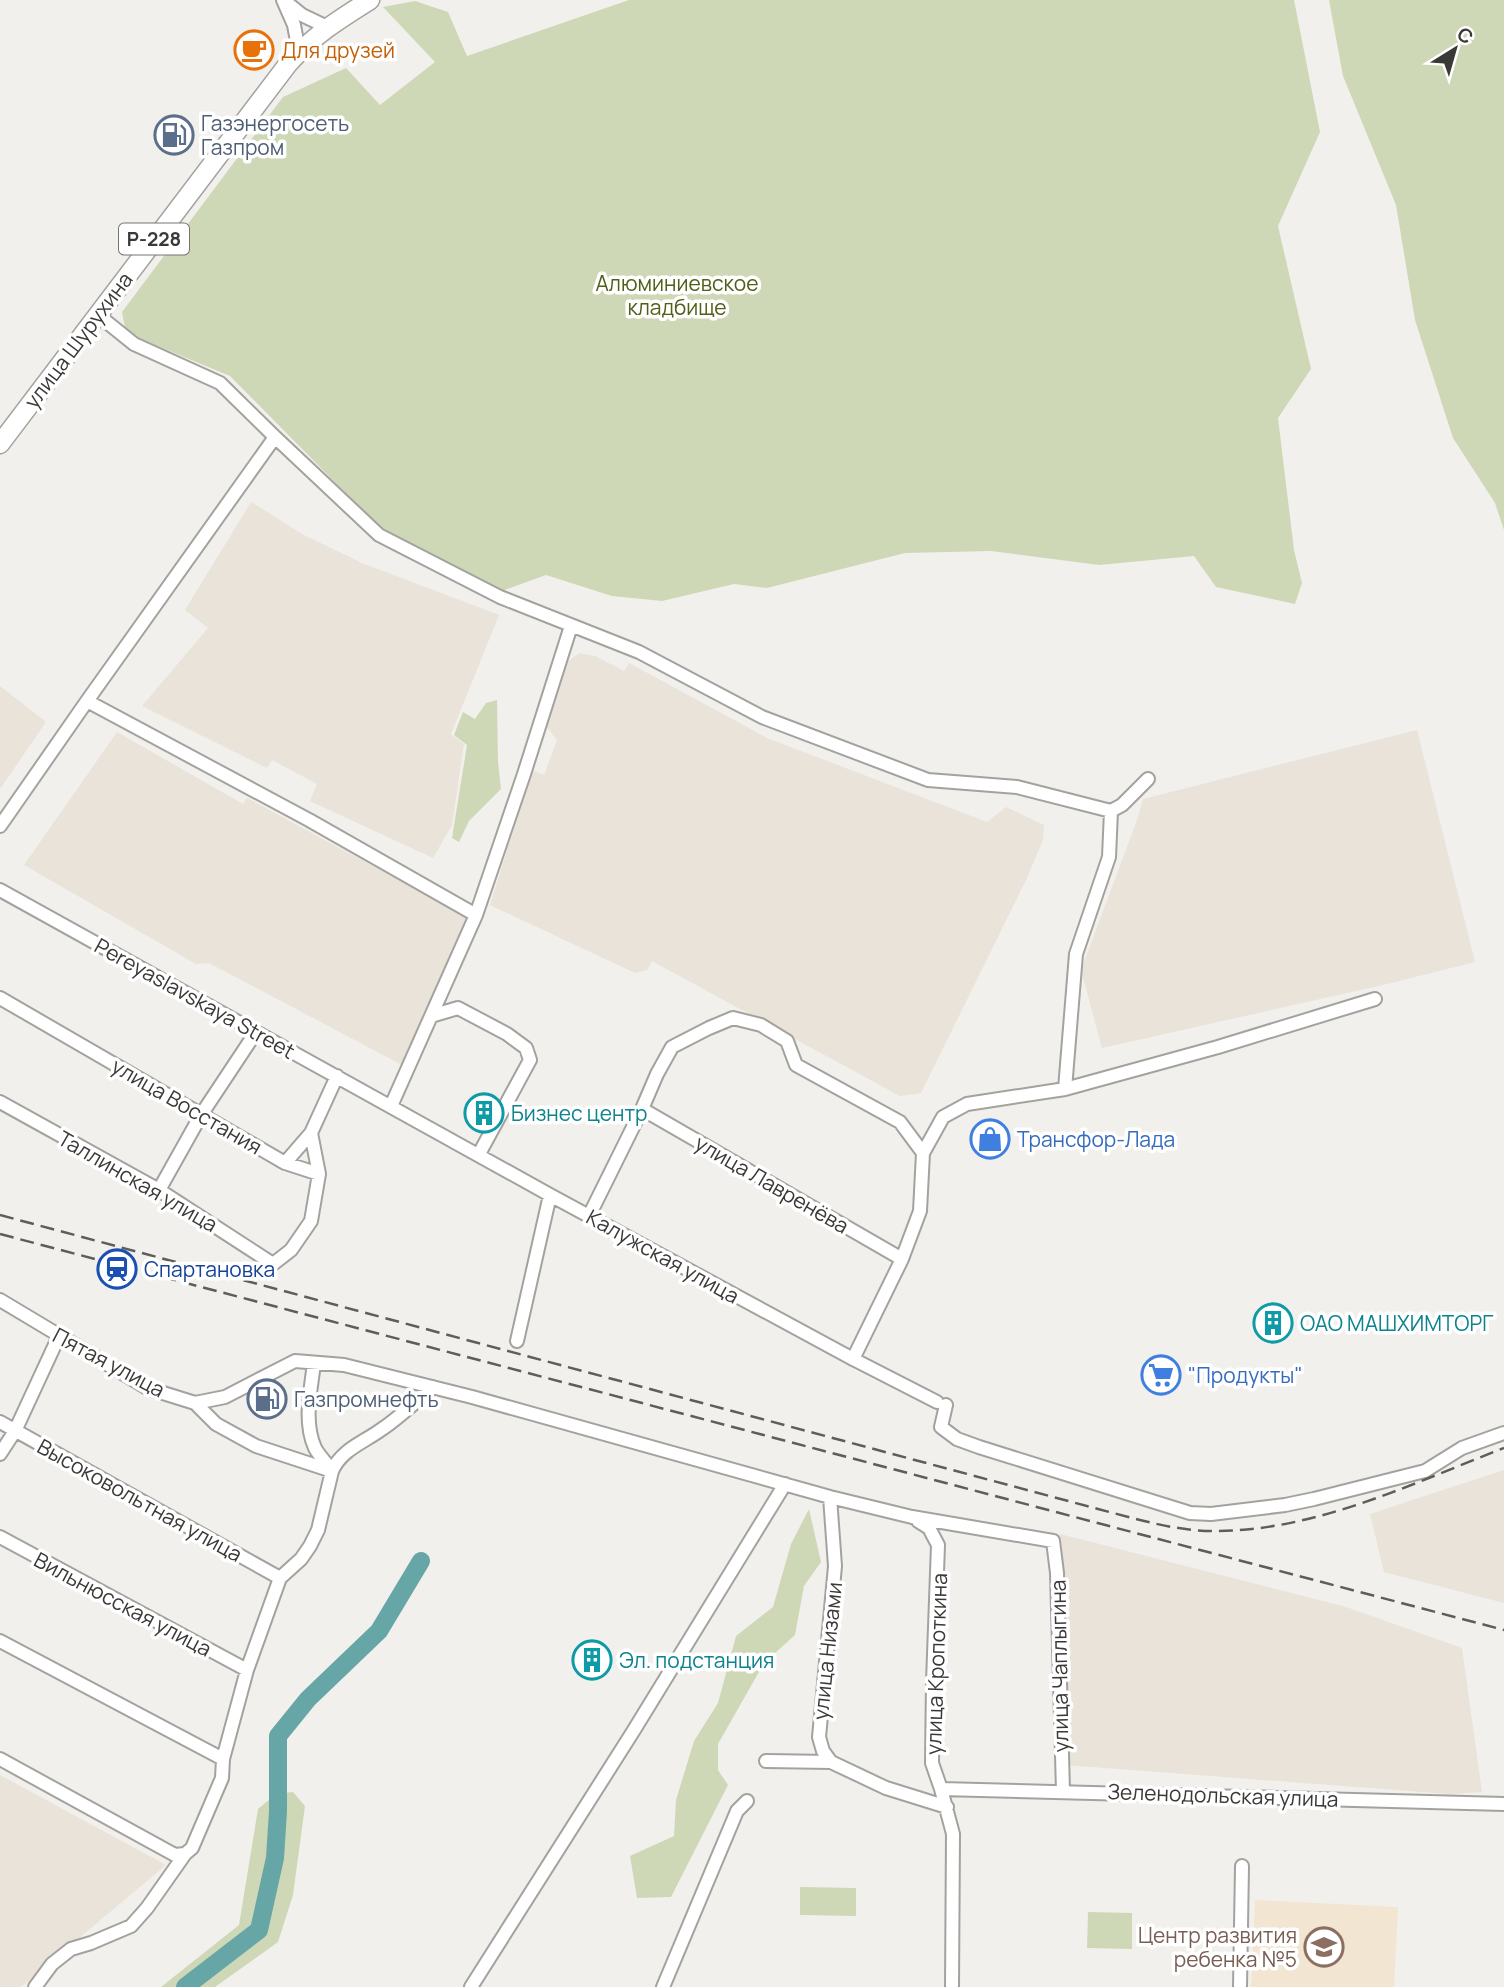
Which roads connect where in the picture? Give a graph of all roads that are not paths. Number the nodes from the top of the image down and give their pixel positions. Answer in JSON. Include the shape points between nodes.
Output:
{"nodes":[{"id":1,"x":283,"y":0,"type":"edge"},
{"id":2,"x":370,"y":0,"type":"edge"},
{"id":3,"x":320,"y":33,"type":"junction"},
{"id":4,"x":299,"y":52,"type":"junction"},
{"id":5,"x":98,"y":315,"type":"junction"},
{"id":6,"x":275,"y":438,"type":"junction"},
{"id":7,"x":0,"y":444,"type":"edge"},
{"id":8,"x":571,"y":626,"type":"junction"},
{"id":9,"x":86,"y":701,"type":"junction"},
{"id":10,"x":1148,"y":779,"type":"dead end"},
{"id":11,"x":1111,"y":811,"type":"junction"},
{"id":12,"x":0,"y":826,"type":"edge"},
{"id":13,"x":0,"y":890,"type":"edge"},
{"id":14,"x":476,"y":915,"type":"junction"},
{"id":15,"x":0,"y":998,"type":"edge"},
{"id":16,"x":1375,"y":999,"type":"dead end"},
{"id":17,"x":431,"y":1016,"type":"junction"},
{"id":18,"x":256,"y":1032,"type":"junction"},
{"id":19,"x":337,"y":1076,"type":"junction"},
{"id":20,"x":1065,"y":1089,"type":"junction"},
{"id":21,"x":0,"y":1102,"type":"edge"},
{"id":22,"x":391,"y":1106,"type":"junction"},
{"id":23,"x":642,"y":1110,"type":"junction"},
{"id":24,"x":201,"y":1115,"type":"junction"},
{"id":25,"x":311,"y":1133,"type":"junction"},
{"id":26,"x":923,"y":1153,"type":"junction"},
{"id":27,"x":479,"y":1154,"type":"junction"},
{"id":28,"x":285,"y":1163,"type":"junction"},
{"id":29,"x":319,"y":1174,"type":"junction"},
{"id":30,"x":159,"y":1190,"type":"junction"},
{"id":31,"x":550,"y":1195,"type":"junction"},
{"id":32,"x":589,"y":1216,"type":"junction"},
{"id":33,"x":902,"y":1259,"type":"junction"},
{"id":34,"x":0,"y":1300,"type":"edge"},
{"id":35,"x":59,"y":1336,"type":"junction"},
{"id":36,"x":517,"y":1341,"type":"dead end"},
{"id":37,"x":853,"y":1360,"type":"junction"},
{"id":38,"x":314,"y":1363,"type":"junction"},
{"id":39,"x":433,"y":1387,"type":"junction"},
{"id":40,"x":195,"y":1403,"type":"junction"},
{"id":41,"x":0,"y":1422,"type":"edge"},
{"id":42,"x":15,"y":1431,"type":"junction"},
{"id":43,"x":1504,"y":1433,"type":"edge"},
{"id":44,"x":0,"y":1454,"type":"edge"},
{"id":45,"x":332,"y":1471,"type":"junction"},
{"id":46,"x":785,"y":1484,"type":"junction"},
{"id":47,"x":830,"y":1497,"type":"junction"},
{"id":48,"x":912,"y":1517,"type":"junction"},
{"id":49,"x":0,"y":1537,"type":"edge"},
{"id":50,"x":280,"y":1578,"type":"junction"},
{"id":51,"x":0,"y":1641,"type":"edge"},
{"id":52,"x":247,"y":1670,"type":"junction"},
{"id":53,"x":0,"y":1759,"type":"edge"},
{"id":54,"x":223,"y":1759,"type":"junction"},
{"id":55,"x":766,"y":1761,"type":"dead end"},
{"id":56,"x":831,"y":1762,"type":"junction"},
{"id":57,"x":941,"y":1789,"type":"junction"},
{"id":58,"x":1063,"y":1791,"type":"junction"},
{"id":59,"x":747,"y":1801,"type":"dead end"},
{"id":60,"x":1504,"y":1804,"type":"edge"},
{"id":61,"x":947,"y":1807,"type":"junction"},
{"id":62,"x":180,"y":1854,"type":"junction"},
{"id":63,"x":1242,"y":1866,"type":"dead end"},
{"id":64,"x":35,"y":1987,"type":"edge"},
{"id":65,"x":471,"y":1987,"type":"edge"},
{"id":66,"x":663,"y":1987,"type":"edge"},
{"id":67,"x":951,"y":1987,"type":"edge"},
{"id":68,"x":1240,"y":1987,"type":"edge"}],
"edges":[{"from":1,"to":3,"type":"street"},
{"from":1,"to":4,"type":"street"},
{"from":2,"to":3,"type":"highway","number":"Р-228"},
{"from":3,"to":4,"type":"highway","name":"улица Шурухина","number":"Р-228"},
{"from":4,"to":5,"type":"highway","name":"улица Шурухина","number":"Р-228"},
{"from":5,"to":6,"type":"street","via":[[134,344],[220,383]]},
{"from":5,"to":7,"type":"highway","name":"улица Шурухина","number":"Р-228"},
{"from":6,"to":8,"type":"street","via":[[379,535],[500,597]]},
{"from":6,"to":9,"type":"street"},
{"from":8,"to":11,"type":"street","via":[[639,652],[762,717],[928,780],[1017,787]]},
{"from":8,"to":14,"type":"street"},
{"from":9,"to":12,"type":"street"},
{"from":9,"to":14,"type":"street"},
{"from":10,"to":11,"type":"street"},
{"from":11,"to":20,"type":"street","via":[[1109,857],[1076,954]]},
{"from":13,"to":18,"type":"street","name":"Pereyaslavskaya Street"},
{"from":14,"to":17,"type":"street"},
{"from":15,"to":24,"type":"street","name":"улица Восстания"},
{"from":16,"to":20,"type":"street"},
{"from":17,"to":22,"type":"street"},
{"from":17,"to":27,"type":"street","via":[[458,1008],[526,1048],[530,1060]]},
{"from":18,"to":19,"type":"street","name":"Pereyaslavskaya Street"},
{"from":18,"to":24,"type":"street"},
{"from":19,"to":22,"type":"street","name":"Pereyaslavskaya Street"},
{"from":19,"to":25,"type":"street","name":"улица Восстания"},
{"from":20,"to":26,"type":"street","via":[[967,1104],[943,1117]]},
{"from":21,"to":30,"type":"street","name":"Таллинская улица"},
{"from":22,"to":27,"type":"street","name":"Калужская улица"},
{"from":23,"to":26,"type":"street","via":[[673,1047],[733,1018],[761,1026],[787,1041],[796,1065],[900,1122]]},
{"from":23,"to":32,"type":"street"},
{"from":23,"to":33,"type":"street","name":"улица Лавренёва"},
{"from":24,"to":28,"type":"street","name":"улица Восстания"},
{"from":24,"to":30,"type":"street"},
{"from":25,"to":28,"type":"street","name":"улица Восстания"},
{"from":25,"to":29,"type":"street"},
{"from":26,"to":33,"type":"street","via":[[920,1211]]},
{"from":27,"to":31,"type":"street","name":"Калужская улица"},
{"from":28,"to":29,"type":"street"},
{"from":29,"to":30,"type":"street","name":"Таллинская улица","via":[[311,1221],[291,1250],[273,1264]]},
{"from":31,"to":32,"type":"street","name":"Калужская улица"},
{"from":31,"to":36,"type":"street"},
{"from":32,"to":37,"type":"street","name":"Калужская улица"},
{"from":33,"to":37,"type":"street"},
{"from":34,"to":35,"type":"street","name":"Пятая улица"},
{"from":35,"to":40,"type":"street","name":"Пятая улица","via":[[147,1388]]},
{"from":35,"to":42,"type":"street"},
{"from":37,"to":43,"type":"street","name":"Калужская улица","via":[[942,1403],[940,1427],[957,1439],[1190,1513],[1285,1505],[1425,1471],[1462,1448]]},
{"from":38,"to":39,"type":"street","via":[[344,1365]]},
{"from":38,"to":40,"type":"street","via":[[295,1361],[225,1397]]},
{"from":38,"to":45,"type":"street","via":[[310,1433]]},
{"from":39,"to":45,"type":"street","via":[[345,1452]]},
{"from":39,"to":46,"type":"street"},
{"from":40,"to":45,"type":"street","name":"Пятая улица","via":[[216,1424],[256,1446]]},
{"from":41,"to":42,"type":"street","name":"Высоковольтная улица"},
{"from":42,"to":44,"type":"street"},
{"from":42,"to":50,"type":"street","name":"Высоковольтная улица"},
{"from":45,"to":50,"type":"street","via":[[318,1530],[301,1559]]},
{"from":46,"to":47,"type":"street"},
{"from":46,"to":65,"type":"street"},
{"from":47,"to":48,"type":"street"},
{"from":47,"to":56,"type":"street","name":"улица Низами","via":[[835,1566],[819,1737]]},
{"from":48,"to":57,"type":"street","name":"улица Кропоткина","via":[[929,1528],[939,1545],[932,1763]]},
{"from":48,"to":58,"type":"street","name":"улица Чаплыгина","via":[[1053,1541]]},
{"from":49,"to":52,"type":"street","name":"Вильнюсская улица"},
{"from":50,"to":52,"type":"street"},
{"from":51,"to":54,"type":"street"},
{"from":52,"to":54,"type":"street"},
{"from":53,"to":62,"type":"street"},
{"from":54,"to":62,"type":"street","via":[[222,1778],[192,1848]]},
{"from":55,"to":56,"type":"street"},
{"from":56,"to":61,"type":"street","via":[[886,1788]]},
{"from":57,"to":58,"type":"street","name":"Зеленодольская улица"},
{"from":57,"to":61,"type":"street","name":"улица Кропоткина"},
{"from":58,"to":60,"type":"street","name":"Зеленодольская улица"},
{"from":59,"to":66,"type":"street","via":[[737,1811]]},
{"from":61,"to":67,"type":"street","name":"улица Кропоткина","via":[[953,1834]]},
{"from":62,"to":64,"type":"street","via":[[147,1909],[131,1926],[71,1948]]},
{"from":63,"to":68,"type":"street"}]}
